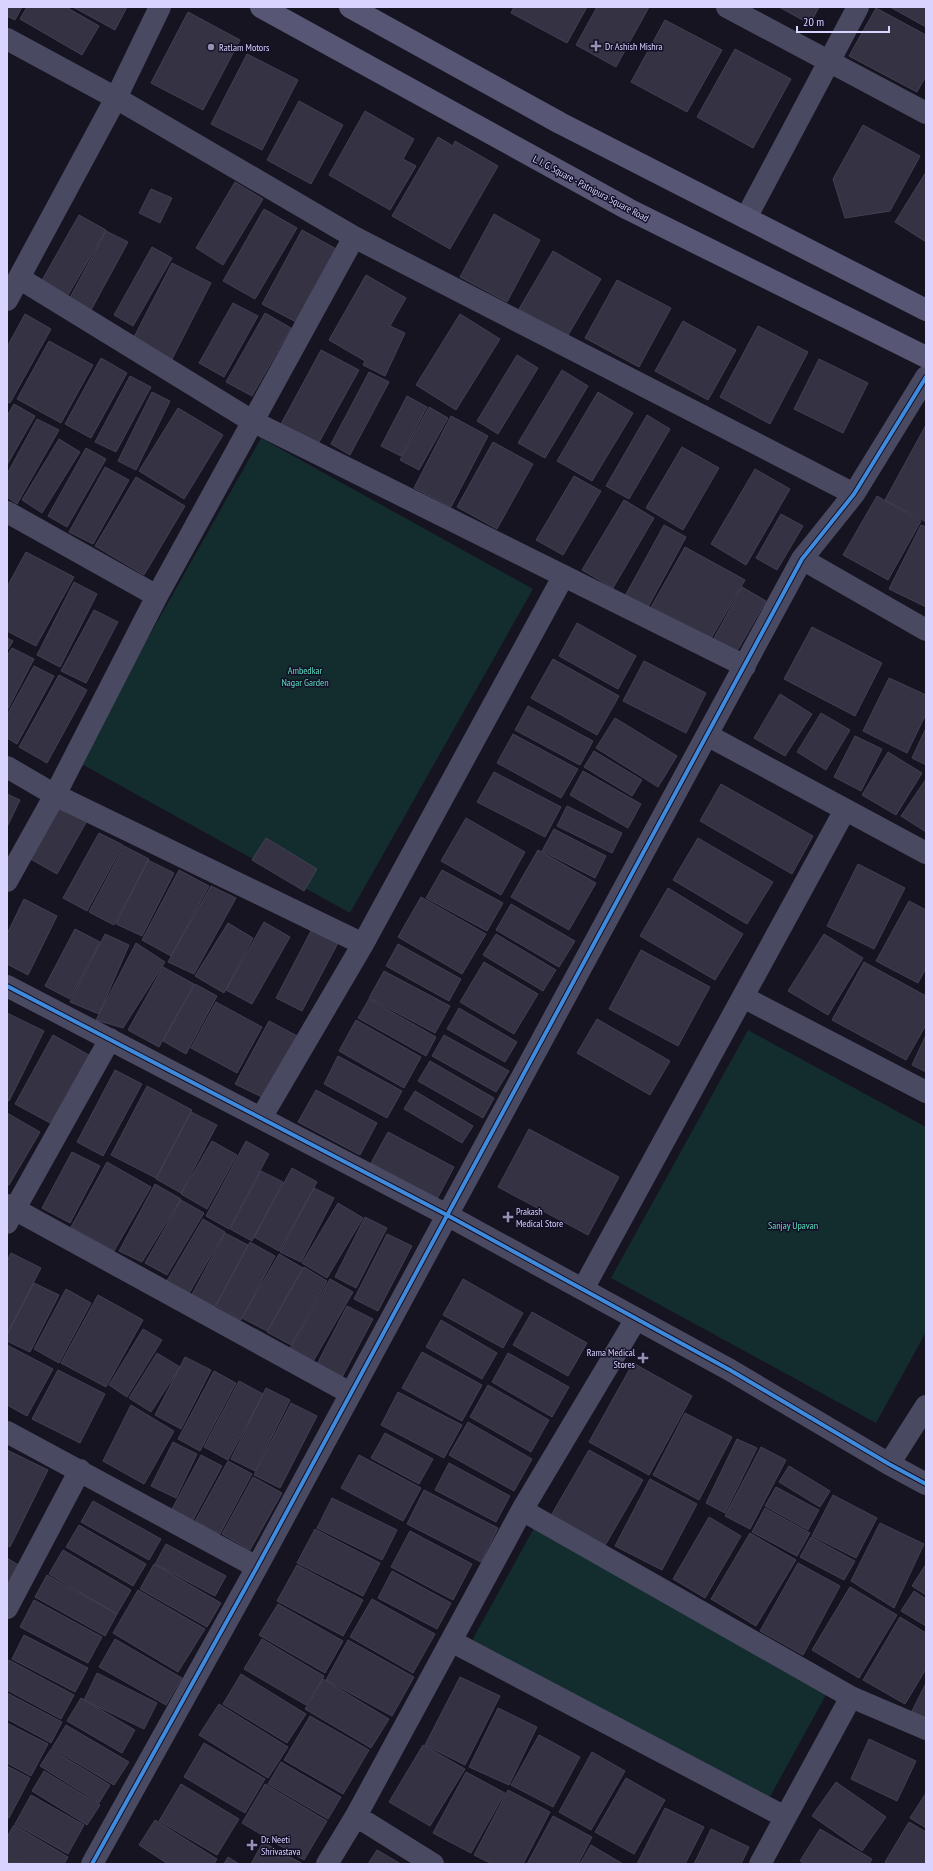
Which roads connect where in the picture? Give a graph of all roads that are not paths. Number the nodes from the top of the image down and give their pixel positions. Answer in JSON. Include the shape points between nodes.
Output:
{"nodes":[{"id":1,"x":160,"y":7,"type":"edge"},
{"id":2,"x":261,"y":7,"type":"edge"},
{"id":3,"x":350,"y":7,"type":"edge"},
{"id":4,"x":728,"y":7,"type":"edge"},
{"id":5,"x":858,"y":7,"type":"edge"},
{"id":6,"x":7,"y":39,"type":"edge"},
{"id":7,"x":828,"y":61,"type":"junction"},
{"id":8,"x":116,"y":98,"type":"junction"},
{"id":9,"x":926,"y":113,"type":"edge"},
{"id":10,"x":746,"y":218,"type":"junction"},
{"id":11,"x":354,"y":237,"type":"junction"},
{"id":12,"x":19,"y":278,"type":"junction"},
{"id":13,"x":7,"y":300,"type":"edge"},
{"id":14,"x":926,"y":310,"type":"edge"},
{"id":15,"x":926,"y":358,"type":"edge"},
{"id":16,"x":926,"y":377,"type":"edge"},
{"id":17,"x":252,"y":421,"type":"junction"},
{"id":18,"x":854,"y":494,"type":"junction"},
{"id":19,"x":7,"y":512,"type":"edge"},
{"id":20,"x":802,"y":559,"type":"junction"},
{"id":21,"x":563,"y":577,"type":"junction"},
{"id":22,"x":157,"y":596,"type":"junction"},
{"id":23,"x":926,"y":630,"type":"edge"},
{"id":24,"x":745,"y":666,"type":"junction"},
{"id":25,"x":707,"y":735,"type":"junction"},
{"id":26,"x":7,"y":767,"type":"edge"},
{"id":27,"x":54,"y":795,"type":"junction"},
{"id":28,"x":846,"y":810,"type":"junction"},
{"id":29,"x":926,"y":853,"type":"edge"},
{"id":30,"x":7,"y":881,"type":"edge"},
{"id":31,"x":363,"y":944,"type":"junction"},
{"id":32,"x":7,"y":986,"type":"edge"},
{"id":33,"x":743,"y":997,"type":"junction"},
{"id":34,"x":110,"y":1039,"type":"junction"},
{"id":35,"x":926,"y":1092,"type":"edge"},
{"id":36,"x":261,"y":1118,"type":"junction"},
{"id":37,"x":9,"y":1212,"type":"edge"},
{"id":38,"x":447,"y":1215,"type":"junction"},
{"id":39,"x":583,"y":1289,"type":"junction"},
{"id":40,"x":636,"y":1319,"type":"junction"},
{"id":41,"x":350,"y":1393,"type":"junction"},
{"id":42,"x":926,"y":1406,"type":"edge"},
{"id":43,"x":7,"y":1432,"type":"edge"},
{"id":44,"x":889,"y":1464,"type":"junction"},
{"id":45,"x":80,"y":1470,"type":"junction"},
{"id":46,"x":926,"y":1484,"type":"edge"},
{"id":47,"x":522,"y":1510,"type":"junction"},
{"id":48,"x":257,"y":1567,"type":"junction"},
{"id":49,"x":7,"y":1608,"type":"edge"},
{"id":50,"x":451,"y":1641,"type":"junction"},
{"id":51,"x":851,"y":1697,"type":"junction"},
{"id":52,"x":926,"y":1730,"type":"edge"},
{"id":53,"x":356,"y":1816,"type":"junction"},
{"id":54,"x":785,"y":1817,"type":"junction"},
{"id":55,"x":92,"y":1864,"type":"edge"},
{"id":56,"x":327,"y":1864,"type":"edge"},
{"id":57,"x":433,"y":1864,"type":"edge"},
{"id":58,"x":760,"y":1864,"type":"edge"}],
"edges":[{"from":1,"to":8,"type":"street"},
{"from":2,"to":15,"type":"main road","name":"L. I. G. Square - Patnipura Square Road","via":[[628,209]]},
{"from":3,"to":10,"type":"main road","via":[[560,123]]},
{"from":4,"to":7,"type":"street"},
{"from":5,"to":7,"type":"street"},
{"from":6,"to":8,"type":"street"},
{"from":7,"to":9,"type":"street"},
{"from":7,"to":10,"type":"street"},
{"from":8,"to":11,"type":"street"},
{"from":8,"to":12,"type":"street"},
{"from":10,"to":14,"type":"main road"},
{"from":11,"to":17,"type":"street"},
{"from":11,"to":18,"type":"street"},
{"from":12,"to":13,"type":"street"},
{"from":12,"to":17,"type":"street"},
{"from":16,"to":18,"type":"street"},
{"from":17,"to":21,"type":"street"},
{"from":17,"to":22,"type":"street"},
{"from":18,"to":20,"type":"street"},
{"from":19,"to":22,"type":"street"},
{"from":20,"to":23,"type":"street"},
{"from":20,"to":24,"type":"street"},
{"from":21,"to":24,"type":"street"},
{"from":21,"to":31,"type":"street"},
{"from":22,"to":27,"type":"street"},
{"from":24,"to":25,"type":"street"},
{"from":25,"to":28,"type":"street"},
{"from":25,"to":38,"type":"street"},
{"from":26,"to":27,"type":"street"},
{"from":27,"to":30,"type":"street"},
{"from":27,"to":31,"type":"street"},
{"from":28,"to":29,"type":"street"},
{"from":28,"to":33,"type":"street"},
{"from":31,"to":36,"type":"street"},
{"from":32,"to":34,"type":"street"},
{"from":33,"to":35,"type":"street"},
{"from":33,"to":39,"type":"street"},
{"from":34,"to":36,"type":"street"},
{"from":34,"to":37,"type":"street"},
{"from":36,"to":38,"type":"street"},
{"from":37,"to":41,"type":"street"},
{"from":38,"to":39,"type":"street"},
{"from":38,"to":41,"type":"street"},
{"from":39,"to":40,"type":"street"},
{"from":40,"to":44,"type":"street","via":[[730,1370]]},
{"from":40,"to":47,"type":"street"},
{"from":41,"to":48,"type":"street"},
{"from":42,"to":44,"type":"street"},
{"from":43,"to":45,"type":"street"},
{"from":44,"to":46,"type":"street"},
{"from":45,"to":48,"type":"street"},
{"from":45,"to":49,"type":"street"},
{"from":47,"to":50,"type":"street"},
{"from":47,"to":51,"type":"street"},
{"from":48,"to":55,"type":"street"},
{"from":50,"to":53,"type":"street"},
{"from":50,"to":54,"type":"street"},
{"from":51,"to":52,"type":"street"},
{"from":51,"to":54,"type":"street"},
{"from":53,"to":56,"type":"street"},
{"from":53,"to":57,"type":"street"},
{"from":54,"to":58,"type":"street"}]}
